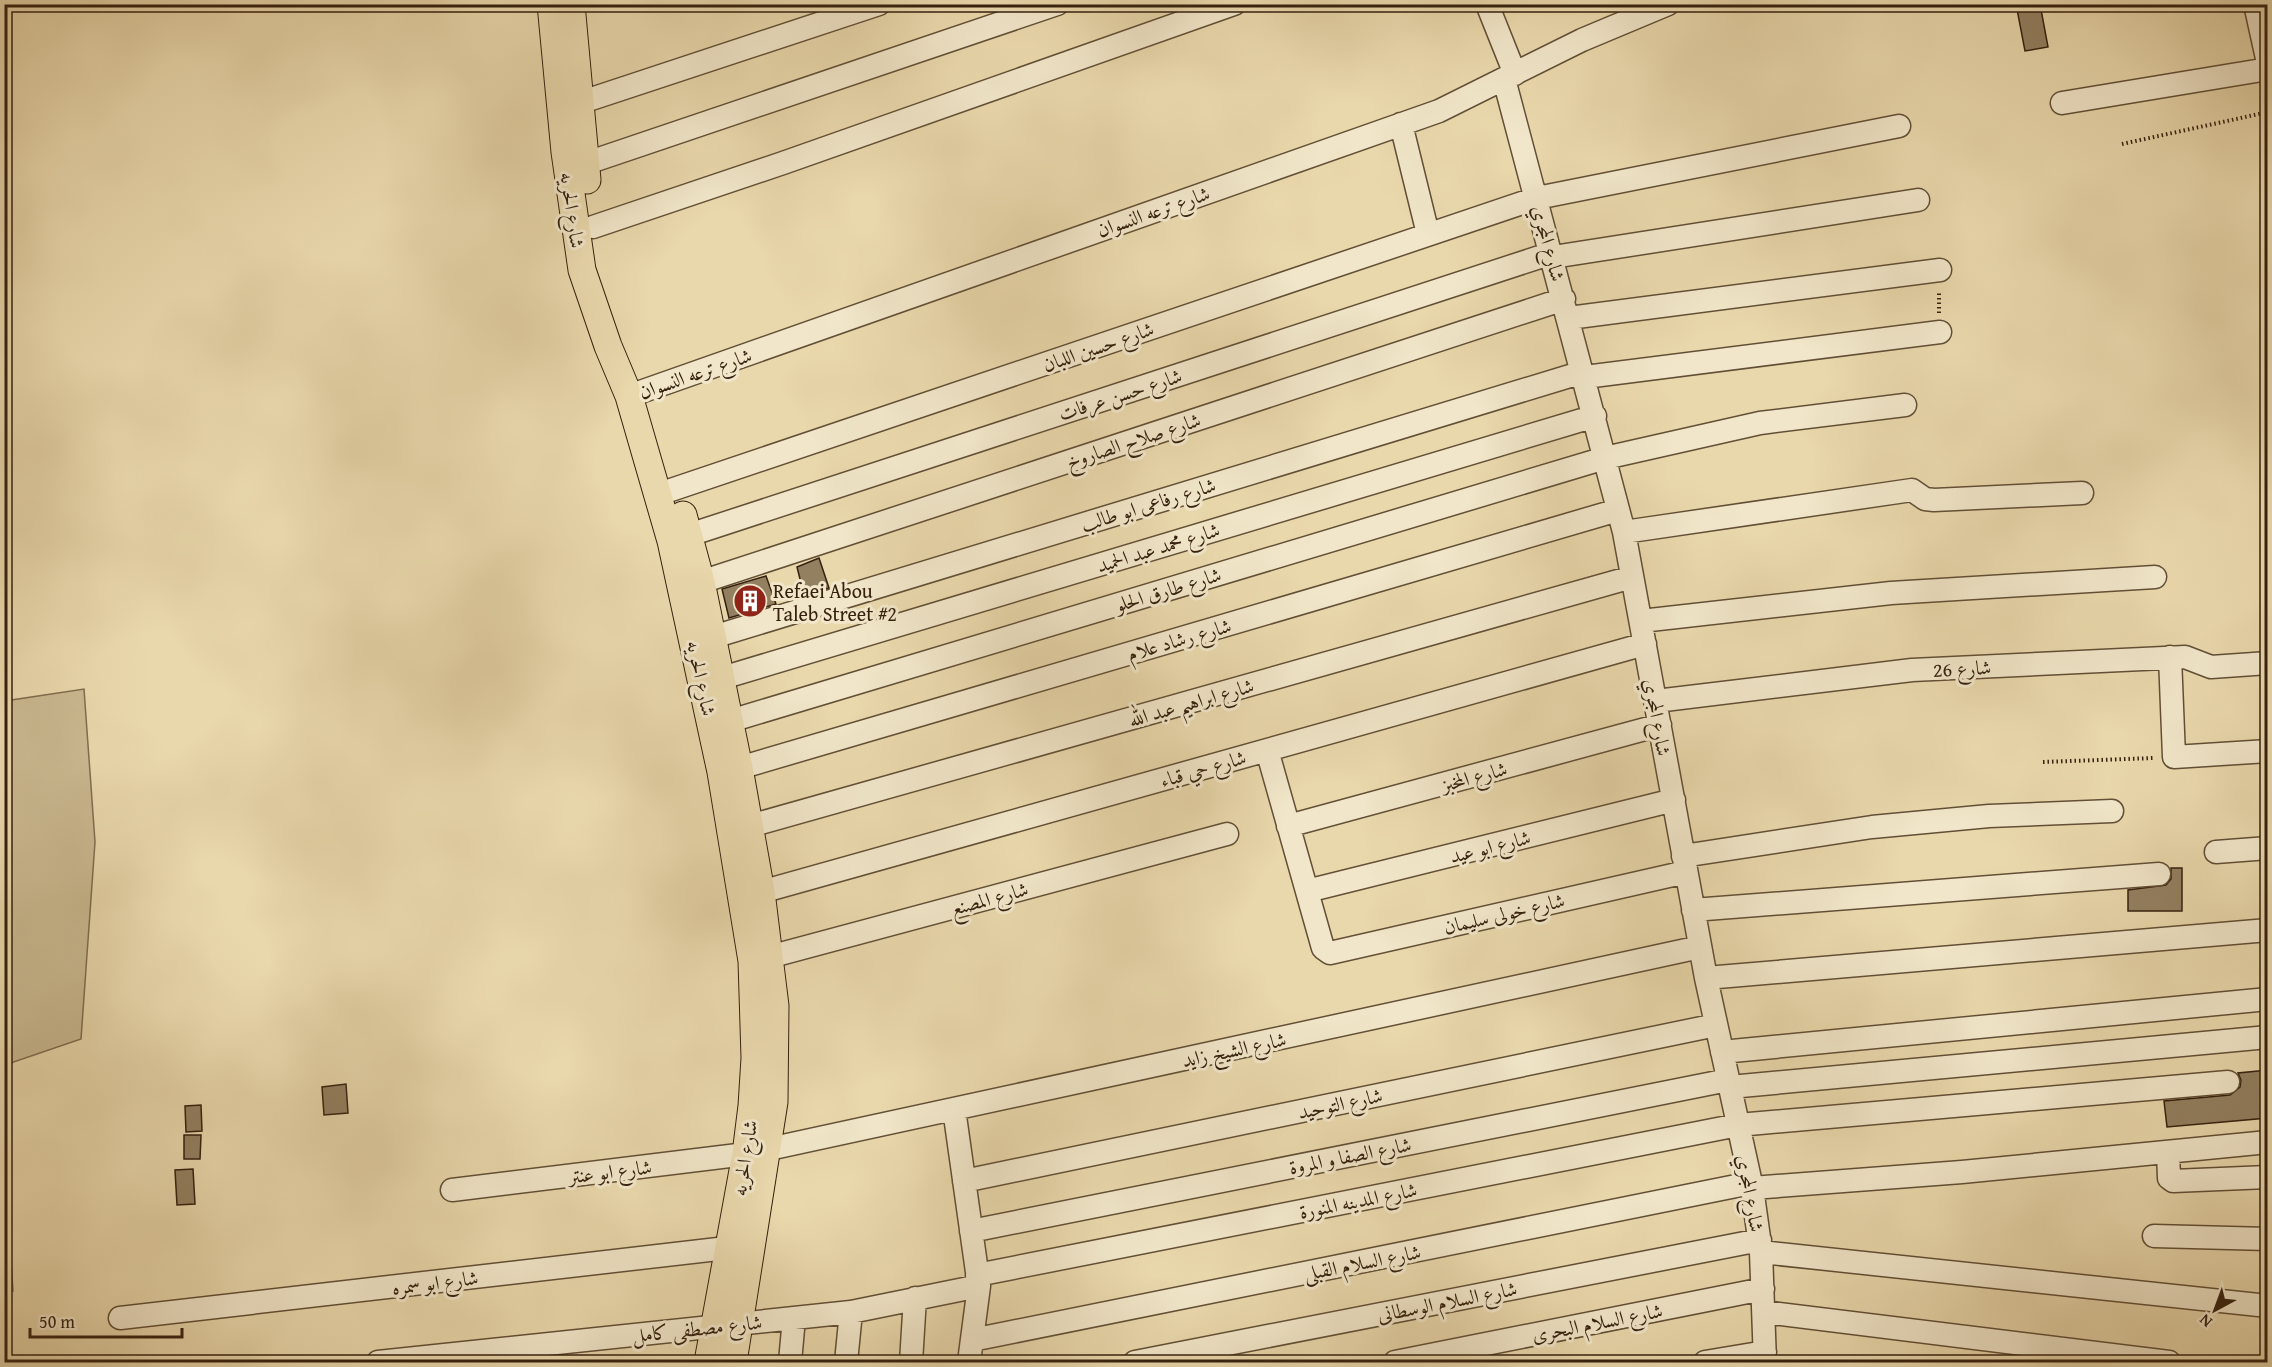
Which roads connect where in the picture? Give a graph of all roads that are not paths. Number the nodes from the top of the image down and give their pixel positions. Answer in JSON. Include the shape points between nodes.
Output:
{"nodes":[{"id":1,"x":551,"y":4,"type":"edge"},
{"id":2,"x":571,"y":4,"type":"edge"},
{"id":3,"x":879,"y":4,"type":"edge"},
{"id":4,"x":1057,"y":4,"type":"edge"},
{"id":5,"x":1234,"y":4,"type":"edge"},
{"id":6,"x":1487,"y":4,"type":"edge"},
{"id":7,"x":1668,"y":4,"type":"edge"},
{"id":8,"x":2255,"y":4,"type":"edge"},
{"id":9,"x":2268,"y":63,"type":"edge"},
{"id":10,"x":2268,"y":69,"type":"edge"},
{"id":11,"x":1510,"y":77,"type":"junction"},
{"id":12,"x":579,"y":103,"type":"junction"},
{"id":13,"x":2062,"y":103,"type":"dead end"},
{"id":14,"x":1401,"y":124,"type":"junction"},
{"id":15,"x":1899,"y":126,"type":"dead end"},
{"id":16,"x":584,"y":164,"type":"junction"},
{"id":17,"x":1537,"y":198,"type":"junction"},
{"id":18,"x":1918,"y":200,"type":"dead end"},
{"id":19,"x":593,"y":226,"type":"junction"},
{"id":20,"x":1428,"y":234,"type":"junction"},
{"id":21,"x":1552,"y":255,"type":"junction"},
{"id":22,"x":1940,"y":270,"type":"road end"},
{"id":23,"x":1566,"y":308,"type":"junction"},
{"id":24,"x":1940,"y":332,"type":"road end"},
{"id":25,"x":1584,"y":375,"type":"junction"},
{"id":26,"x":636,"y":393,"type":"junction"},
{"id":27,"x":1905,"y":405,"type":"dead end"},
{"id":28,"x":1595,"y":416,"type":"junction"},
{"id":29,"x":1605,"y":458,"type":"junction"},
{"id":30,"x":667,"y":492,"type":"junction"},
{"id":31,"x":2082,"y":493,"type":"dead end"},
{"id":32,"x":1618,"y":510,"type":"junction"},
{"id":33,"x":1624,"y":532,"type":"junction"},
{"id":34,"x":689,"y":535,"type":"junction"},
{"id":35,"x":1632,"y":577,"type":"junction"},
{"id":36,"x":2155,"y":577,"type":"dead end"},
{"id":37,"x":701,"y":582,"type":"junction"},
{"id":38,"x":1641,"y":621,"type":"junction"},
{"id":39,"x":713,"y":636,"type":"junction"},
{"id":40,"x":1645,"y":644,"type":"junction"},
{"id":41,"x":2170,"y":657,"type":"junction"},
{"id":42,"x":2268,"y":663,"type":"edge"},
{"id":43,"x":722,"y":678,"type":"junction"},
{"id":44,"x":1656,"y":700,"type":"junction"},
{"id":45,"x":730,"y":721,"type":"junction"},
{"id":46,"x":1660,"y":725,"type":"junction"},
{"id":47,"x":1267,"y":750,"type":"junction"},
{"id":48,"x":2268,"y":751,"type":"edge"},
{"id":49,"x":739,"y":768,"type":"junction"},
{"id":50,"x":1674,"y":800,"type":"junction"},
{"id":51,"x":2112,"y":811,"type":"dead end"},
{"id":52,"x":750,"y":826,"type":"junction"},
{"id":53,"x":1288,"y":826,"type":"junction"},
{"id":54,"x":1227,"y":834,"type":"dead end"},
{"id":55,"x":2268,"y":848,"type":"edge"},
{"id":56,"x":2217,"y":852,"type":"dead end"},
{"id":57,"x":1685,"y":864,"type":"junction"},
{"id":58,"x":2159,"y":874,"type":"dead end"},
{"id":59,"x":1307,"y":891,"type":"junction"},
{"id":60,"x":761,"y":892,"type":"junction"},
{"id":61,"x":1693,"y":910,"type":"junction"},
{"id":62,"x":2268,"y":930,"type":"edge"},
{"id":63,"x":1700,"y":947,"type":"junction"},
{"id":64,"x":761,"y":959,"type":"junction"},
{"id":65,"x":1706,"y":978,"type":"junction"},
{"id":66,"x":2268,"y":999,"type":"edge"},
{"id":67,"x":1716,"y":1024,"type":"junction"},
{"id":68,"x":2268,"y":1037,"type":"edge"},
{"id":69,"x":1722,"y":1052,"type":"junction"},
{"id":70,"x":2228,"y":1082,"type":"dead end"},
{"id":71,"x":1729,"y":1083,"type":"junction"},
{"id":72,"x":954,"y":1109,"type":"junction"},
{"id":73,"x":1738,"y":1125,"type":"junction"},
{"id":74,"x":2268,"y":1142,"type":"edge"},
{"id":75,"x":757,"y":1152,"type":"junction"},
{"id":76,"x":2168,"y":1152,"type":"junction"},
{"id":77,"x":2268,"y":1177,"type":"edge"},
{"id":78,"x":964,"y":1181,"type":"junction"},
{"id":79,"x":1752,"y":1185,"type":"junction"},
{"id":80,"x":452,"y":1190,"type":"dead end"},
{"id":81,"x":971,"y":1231,"type":"junction"},
{"id":82,"x":2154,"y":1236,"type":"dead end"},
{"id":83,"x":2268,"y":1239,"type":"edge"},
{"id":84,"x":1761,"y":1246,"type":"junction"},
{"id":85,"x":740,"y":1247,"type":"junction"},
{"id":86,"x":978,"y":1281,"type":"junction"},
{"id":87,"x":1763,"y":1289,"type":"junction"},
{"id":88,"x":915,"y":1298,"type":"junction"},
{"id":89,"x":2268,"y":1306,"type":"edge"},
{"id":90,"x":851,"y":1312,"type":"junction"},
{"id":91,"x":1764,"y":1312,"type":"junction"},
{"id":92,"x":120,"y":1318,"type":"dead end"},
{"id":93,"x":794,"y":1318,"type":"junction"},
{"id":94,"x":727,"y":1325,"type":"junction"},
{"id":95,"x":970,"y":1351,"type":"edge"},
{"id":96,"x":1765,"y":1357,"type":"edge"},
{"id":97,"x":378,"y":1362,"type":"edge"},
{"id":98,"x":708,"y":1362,"type":"edge"},
{"id":99,"x":733,"y":1362,"type":"edge"},
{"id":100,"x":790,"y":1362,"type":"edge"},
{"id":101,"x":846,"y":1362,"type":"edge"},
{"id":102,"x":911,"y":1362,"type":"edge"},
{"id":103,"x":1135,"y":1362,"type":"edge"},
{"id":104,"x":1395,"y":1362,"type":"edge"},
{"id":105,"x":1706,"y":1362,"type":"edge"},
{"id":106,"x":2169,"y":1362,"type":"edge"}],
"edges":[{"from":1,"to":26,"type":"main road","name":"شارع الحريه","via":[[578,249],[595,313]]},
{"from":2,"to":12,"type":"main road","name":"شارع الحريه"},
{"from":3,"to":12,"type":"street"},
{"from":4,"to":16,"type":"street"},
{"from":5,"to":19,"type":"street"},
{"from":6,"to":11,"type":"street","name":"شارع المجري"},
{"from":7,"to":11,"type":"street","name":"شارع ترعه النسوان","via":[[1582,40]]},
{"from":8,"to":9,"type":"street"},
{"from":10,"to":13,"type":"street"},
{"from":11,"to":14,"type":"street","name":"شارع ترعه النسوان","via":[[1439,111]]},
{"from":11,"to":17,"type":"street","name":"شارع المجري"},
{"from":12,"to":16,"type":"main road","name":"شارع الحريه"},
{"from":14,"to":20,"type":"street"},
{"from":14,"to":26,"type":"street","name":"شارع ترعه النسوان"},
{"from":15,"to":17,"type":"street","name":"شارع حسين اللبان"},
{"from":16,"to":19,"type":"main road","name":"شارع الحريه"},
{"from":17,"to":20,"type":"street","name":"شارع حسين اللبان"},
{"from":17,"to":21,"type":"street","name":"شارع المجري"},
{"from":18,"to":21,"type":"street","name":"شارع حسن عرفات"},
{"from":19,"to":26,"type":"main road","name":"شارع الحريه","via":[[607,294]]},
{"from":20,"to":30,"type":"street","name":"شارع حسين اللبان"},
{"from":21,"to":23,"type":"street","name":"شارع المجري"},
{"from":21,"to":34,"type":"street","name":"شارع حسن عرفات"},
{"from":22,"to":23,"type":"street","name":"شارع صلاح الصاروخ"},
{"from":23,"to":25,"type":"street","name":"شارع المجري"},
{"from":23,"to":37,"type":"street","name":"شارع صلاح الصاروخ"},
{"from":24,"to":25,"type":"street","name":"شارع رفاعى ابو طالب"},
{"from":25,"to":28,"type":"street","name":"شارع المجري"},
{"from":25,"to":39,"type":"street","name":"شارع رفاعى ابو طالب"},
{"from":26,"to":30,"type":"main road","name":"شارع الحريه"},
{"from":27,"to":29,"type":"street","name":"شارع طارق الحلو","via":[[1760,423]]},
{"from":28,"to":29,"type":"street","name":"شارع المجري"},
{"from":28,"to":43,"type":"street","name":"شارع محمد عبد الحميد"},
{"from":29,"to":32,"type":"street","name":"شارع المجري"},
{"from":29,"to":45,"type":"street","name":"شارع طارق الحلو"},
{"from":30,"to":34,"type":"main road","name":"شارع الحريه"},
{"from":30,"to":64,"type":"main road","name":"شارع الحريه"},
{"from":31,"to":33,"type":"street","via":[[1934,500],[1912,490]]},
{"from":32,"to":33,"type":"street","name":"شارع المجري"},
{"from":32,"to":49,"type":"street","name":"شارع رشاد علام"},
{"from":33,"to":35,"type":"street","name":"شارع المجري"},
{"from":34,"to":37,"type":"main road","name":"شارع الحريه"},
{"from":35,"to":38,"type":"street","name":"شارع المجري"},
{"from":35,"to":52,"type":"street","name":"شارع ابراهيم عبد الله"},
{"from":36,"to":38,"type":"street","via":[[1891,593]]},
{"from":37,"to":39,"type":"main road","name":"شارع الحريه"},
{"from":38,"to":40,"type":"street","name":"شارع المجري"},
{"from":39,"to":43,"type":"main road","name":"شارع الحريه"},
{"from":40,"to":44,"type":"street","name":"شارع المجري"},
{"from":40,"to":47,"type":"street","name":"شارع حي قباء"},
{"from":41,"to":42,"type":"street","name":"شارع 26","via":[[2185,657],[2211,667]]},
{"from":41,"to":44,"type":"street","name":"شارع 26","via":[[1912,670]]},
{"from":41,"to":48,"type":"street","via":[[2174,757]]},
{"from":43,"to":45,"type":"main road","name":"شارع الحريه"},
{"from":44,"to":46,"type":"street","name":"شارع المجري"},
{"from":45,"to":49,"type":"main road","name":"شارع الحريه"},
{"from":46,"to":50,"type":"street","name":"شارع المجري"},
{"from":46,"to":53,"type":"street","name":"شارع المخبز"},
{"from":47,"to":53,"type":"street"},
{"from":47,"to":60,"type":"street","name":"شارع حي قباء"},
{"from":49,"to":52,"type":"main road","name":"شارع الحريه"},
{"from":50,"to":57,"type":"street","name":"شارع المجري"},
{"from":50,"to":59,"type":"street","name":"شارع ابو عيد"},
{"from":51,"to":57,"type":"street","name":"شارع خولى سليمان","via":[[1989,816],[1872,827]]},
{"from":52,"to":60,"type":"main road","name":"شارع الحريه"},
{"from":53,"to":59,"type":"street"},
{"from":54,"to":64,"type":"street","name":"شارع المصنع"},
{"from":55,"to":56,"type":"street"},
{"from":57,"to":59,"type":"street","name":"شارع خولى سليمان","via":[[1335,952],[1323,948]]},
{"from":57,"to":61,"type":"street","name":"شارع المجري"},
{"from":58,"to":61,"type":"street"},
{"from":60,"to":64,"type":"main road","name":"شارع الحريه"},
{"from":61,"to":63,"type":"street","name":"شارع المجري"},
{"from":62,"to":65,"type":"street"},
{"from":63,"to":65,"type":"street","name":"شارع المجري"},
{"from":63,"to":72,"type":"street","name":"شارع الشيخ زايد"},
{"from":64,"to":75,"type":"main road","name":"شارع الحريه","via":[[755,1058]]},
{"from":65,"to":67,"type":"street","name":"شارع المجري"},
{"from":66,"to":69,"type":"street"},
{"from":67,"to":69,"type":"street","name":"شارع المجري"},
{"from":67,"to":78,"type":"street","name":"شارع التوحيد"},
{"from":68,"to":71,"type":"street","name":"شارع الصفا و المروة"},
{"from":69,"to":71,"type":"street","name":"شارع المجري"},
{"from":70,"to":73,"type":"street","name":"شارع المدينه المنورة"},
{"from":71,"to":73,"type":"street","name":"شارع المجري"},
{"from":71,"to":81,"type":"street","name":"شارع الصفا و المروة"},
{"from":72,"to":75,"type":"street","name":"شارع الشيخ زايد"},
{"from":72,"to":78,"type":"street"},
{"from":73,"to":79,"type":"street","name":"شارع المجري"},
{"from":73,"to":86,"type":"street","name":"شارع المدينه المنورة"},
{"from":74,"to":76,"type":"street","name":"شارع السلام القبلى"},
{"from":75,"to":80,"type":"street","name":"شارع ابو عنتر"},
{"from":75,"to":85,"type":"main road","name":"شارع الحريه"},
{"from":76,"to":77,"type":"street","via":[[2169,1178],[2173,1181]]},
{"from":76,"to":79,"type":"street","name":"شارع السلام القبلى","via":[[1828,1184]]},
{"from":78,"to":81,"type":"street"},
{"from":79,"to":84,"type":"street","name":"شارع المجري"},
{"from":79,"to":95,"type":"street","name":"شارع السلام القبلى"},
{"from":81,"to":86,"type":"street"},
{"from":82,"to":83,"type":"street"},
{"from":84,"to":87,"type":"street","name":"شارع المجري"},
{"from":84,"to":89,"type":"street","name":"شارع السلام الوسطانى"},
{"from":84,"to":103,"type":"street","name":"شارع السلام الوسطانى"},
{"from":85,"to":92,"type":"street","name":"شارع ابو سمره"},
{"from":85,"to":94,"type":"main road","name":"شارع الحريه"},
{"from":86,"to":88,"type":"street","name":"شارع مصطفى كامل"},
{"from":86,"to":95,"type":"street"},
{"from":87,"to":91,"type":"street","name":"شارع المجري"},
{"from":87,"to":104,"type":"street","name":"شارع السلام البحرى"},
{"from":88,"to":90,"type":"street","name":"شارع مصطفى كامل"},
{"from":88,"to":102,"type":"street"},
{"from":90,"to":93,"type":"street","name":"شارع مصطفى كامل"},
{"from":90,"to":101,"type":"street"},
{"from":91,"to":96,"type":"street","name":"شارع المجري"},
{"from":91,"to":106,"type":"street"},
{"from":93,"to":94,"type":"street","name":"شارع مصطفى كامل"},
{"from":93,"to":100,"type":"street"},
{"from":94,"to":97,"type":"street","name":"شارع مصطفى كامل"},
{"from":94,"to":98,"type":"main road","name":"شارع الحريه"},
{"from":94,"to":99,"type":"main road","name":"شارع الحريه"},
{"from":96,"to":105,"type":"street"}]}
